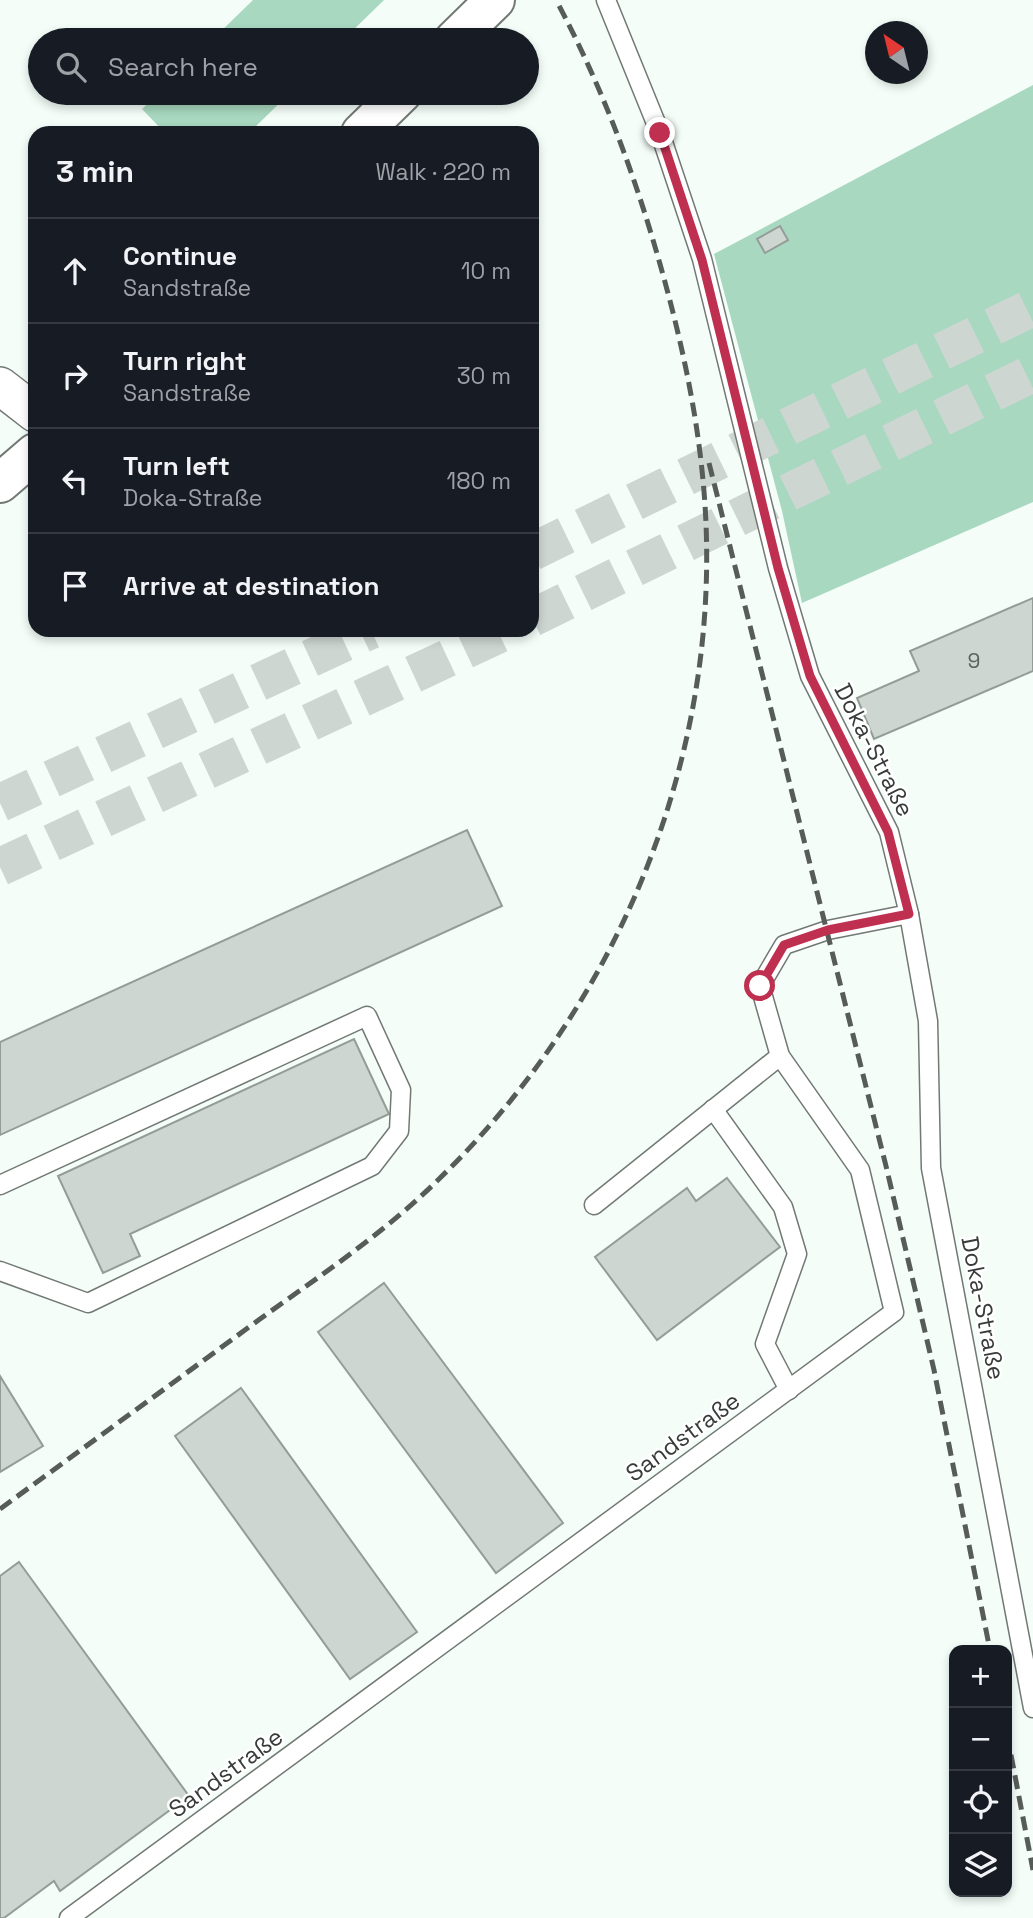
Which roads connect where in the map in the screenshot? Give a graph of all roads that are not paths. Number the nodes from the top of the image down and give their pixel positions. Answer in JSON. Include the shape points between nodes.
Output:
{"nodes":[{"id":1,"x":495,"y":0,"type":"edge"},
{"id":2,"x":606,"y":0,"type":"edge"},
{"id":3,"x":466,"y":28,"type":"edge"},
{"id":4,"x":389,"y":105,"type":"edge"},
{"id":5,"x":368,"y":126,"type":"edge"},
{"id":6,"x":0,"y":386,"type":"edge"},
{"id":7,"x":28,"y":408,"type":"edge"},
{"id":8,"x":28,"y":459,"type":"edge"},
{"id":9,"x":0,"y":483,"type":"edge"},
{"id":10,"x":909,"y":914,"type":"junction"},
{"id":11,"x":780,"y":1056,"type":"junction"},
{"id":12,"x":713,"y":1109,"type":"junction"},
{"id":13,"x":0,"y":1185,"type":"edge"},
{"id":14,"x":594,"y":1205,"type":"dead end"},
{"id":15,"x":0,"y":1271,"type":"edge"},
{"id":16,"x":789,"y":1390,"type":"junction"},
{"id":17,"x":1033,"y":1708,"type":"edge"},
{"id":18,"x":69,"y":1918,"type":"edge"}],
"edges":[{"from":1,"to":3,"type":"main road"},
{"from":2,"to":10,"type":"lane","name":"Doka-Straße","via":[[660,133],[702,260],[778,568],[810,676],[888,832]]},
{"from":4,"to":5,"type":"main road"},
{"from":6,"to":7,"type":"street"},
{"from":8,"to":9,"type":"main road"},
{"from":10,"to":11,"type":"lane","name":"Sandstraße","via":[[828,930],[784,945],[760,986]]},
{"from":10,"to":17,"type":"lane","name":"Doka-Straße","via":[[928,1021],[932,1168]]},
{"from":11,"to":12,"type":"lane"},
{"from":11,"to":16,"type":"lane","name":"Sandstraße","via":[[860,1170],[894,1312]]},
{"from":12,"to":14,"type":"lane"},
{"from":12,"to":16,"type":"lane","via":[[783,1206],[797,1254],[765,1344]]},
{"from":13,"to":15,"type":"lane","via":[[367,1016],[401,1090],[399,1131],[372,1166],[88,1303]]},
{"from":16,"to":18,"type":"lane","name":"Sandstraße"}]}
